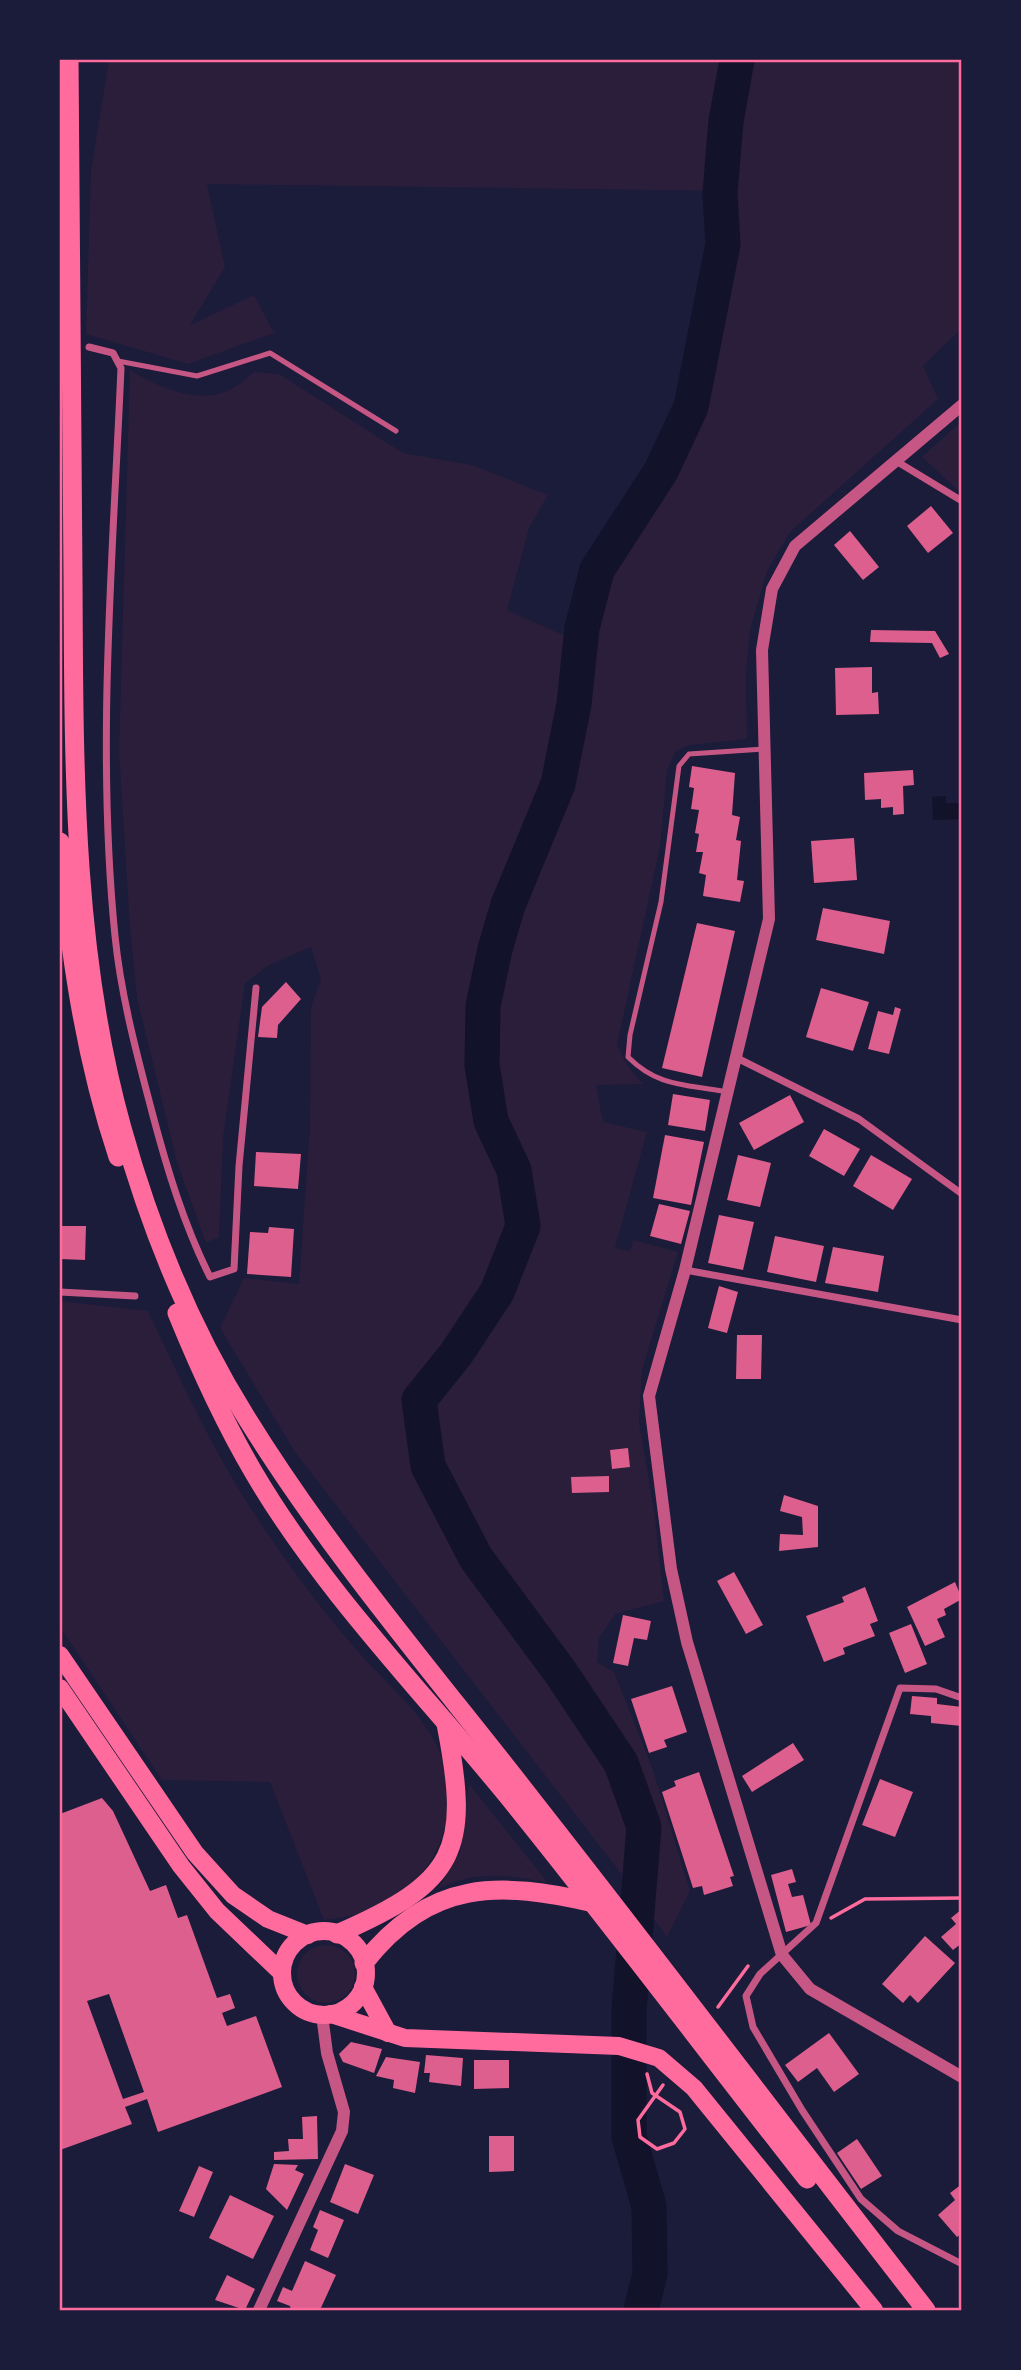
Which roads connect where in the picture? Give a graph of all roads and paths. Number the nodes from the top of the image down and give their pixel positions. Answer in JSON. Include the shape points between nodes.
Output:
{"nodes":[{"id":1,"x":69,"y":60,"type":"edge"},
{"id":2,"x":89,"y":347,"type":"dead end"},
{"id":3,"x":118,"y":361,"type":"junction"},
{"id":4,"x":961,"y":405,"type":"edge"},
{"id":5,"x":396,"y":431,"type":"dead end"},
{"id":6,"x":896,"y":461,"type":"junction"},
{"id":7,"x":961,"y":501,"type":"edge"},
{"id":8,"x":765,"y":749,"type":"junction"},
{"id":9,"x":60,"y":842,"type":"edge"},
{"id":10,"x":256,"y":988,"type":"dead end"},
{"id":11,"x":735,"y":1057,"type":"junction"},
{"id":12,"x":727,"y":1092,"type":"junction"},
{"id":13,"x":961,"y":1194,"type":"edge"},
{"id":14,"x":685,"y":1270,"type":"junction"},
{"id":15,"x":60,"y":1292,"type":"edge"},
{"id":16,"x":135,"y":1296,"type":"dead end"},
{"id":17,"x":961,"y":1320,"type":"edge"},
{"id":18,"x":60,"y":1656,"type":"edge"},
{"id":19,"x":60,"y":1688,"type":"edge"},
{"id":20,"x":961,"y":1698,"type":"edge"},
{"id":21,"x":446,"y":1719,"type":"junction"},
{"id":22,"x":961,"y":1898,"type":"edge"},
{"id":23,"x":600,"y":1899,"type":"junction"},
{"id":24,"x":816,"y":1923,"type":"junction"},
{"id":25,"x":308,"y":1934,"type":"junction"},
{"id":26,"x":337,"y":1934,"type":"junction"},
{"id":27,"x":782,"y":1955,"type":"junction"},
{"id":28,"x":364,"y":1963,"type":"junction"},
{"id":29,"x":282,"y":1973,"type":"junction"},
{"id":30,"x":363,"y":1987,"type":"junction"},
{"id":31,"x":677,"y":2000,"type":"junction"},
{"id":32,"x":327,"y":2015,"type":"junction"},
{"id":33,"x":388,"y":2033,"type":"junction"},
{"id":34,"x":655,"y":2056,"type":"junction"},
{"id":35,"x":961,"y":2077,"type":"edge"},
{"id":36,"x":638,"y":2120,"type":"dead end"},
{"id":37,"x":961,"y":2264,"type":"edge"},
{"id":38,"x":259,"y":2311,"type":"edge"},
{"id":39,"x":874,"y":2311,"type":"edge"},
{"id":40,"x":911,"y":2311,"type":"edge"},
{"id":41,"x":926,"y":2311,"type":"edge"}],
"edges":[{"from":1,"to":23,"type":"highway","via":[[77,829],[102,1037],[123,1131],[195,1322],[246,1417],[359,1581]]},
{"from":2,"to":3,"type":"street","via":[[113,353]]},
{"from":3,"to":5,"type":"lane","via":[[197,376],[270,353]]},
{"from":3,"to":10,"type":"street","via":[[106,725],[115,937],[133,1041],[160,1141],[190,1238],[210,1277],[234,1269]]},
{"from":4,"to":6,"type":"street"},
{"from":6,"to":7,"type":"street"},
{"from":6,"to":8,"type":"street","via":[[795,546],[772,589],[762,650]]},
{"from":8,"to":11,"type":"street","via":[[769,919]]},
{"from":8,"to":12,"type":"lane","via":[[689,754],[678,766],[660,902],[630,1035],[628,1057],[645,1074]]},
{"from":9,"to":21,"type":"highway","via":[[78,994],[105,1119],[184,1331],[224,1418],[285,1520],[342,1597]]},
{"from":11,"to":12,"type":"street"},
{"from":11,"to":13,"type":"street","via":[[859,1119]]},
{"from":12,"to":14,"type":"street"},
{"from":14,"to":17,"type":"street"},
{"from":14,"to":27,"type":"street","via":[[649,1396],[671,1569],[706,1711]]},
{"from":15,"to":16,"type":"street"},
{"from":18,"to":25,"type":"main road","via":[[195,1853],[233,1895],[268,1919]]},
{"from":19,"to":29,"type":"main road","via":[[181,1866],[217,1911]]},
{"from":20,"to":24,"type":"street","via":[[936,1689],[900,1688]]},
{"from":21,"to":23,"type":"highway"},
{"from":21,"to":26,"type":"highway","via":[[457,1777],[458,1814],[450,1849],[439,1870],[405,1900]]},
{"from":22,"to":24,"type":"path","via":[[865,1899]]},
{"from":23,"to":28,"type":"highway","via":[[519,1888],[473,1890],[409,1919],[382,1940]]},
{"from":23,"to":31,"type":"highway"},
{"from":24,"to":27,"type":"street"},
{"from":25,"to":26,"type":"main road"},
{"from":25,"to":29,"type":"main road","via":[[289,1950]]},
{"from":26,"to":28,"type":"main road","via":[[359,1950]]},
{"from":27,"to":35,"type":"street","via":[[810,1989]]},
{"from":27,"to":37,"type":"street","via":[[760,1974],[746,1997],[753,2027],[861,2199],[898,2231]]},
{"from":28,"to":30,"type":"main road"},
{"from":29,"to":32,"type":"main road","via":[[293,2002]]},
{"from":30,"to":32,"type":"main road","via":[[351,2005]]},
{"from":30,"to":33,"type":"main road"},
{"from":31,"to":40,"type":"highway"},
{"from":31,"to":41,"type":"highway"},
{"from":32,"to":33,"type":"main road"},
{"from":32,"to":38,"type":"street","via":[[327,2053],[344,2112],[342,2131]]},
{"from":33,"to":34,"type":"main road","via":[[405,2038],[586,2042]]},
{"from":34,"to":36,"type":"path","via":[[647,2073],[652,2093],[680,2112],[685,2129],[674,2143],[657,2149],[640,2137]]},
{"from":34,"to":39,"type":"main road","via":[[694,2088]]}]}
